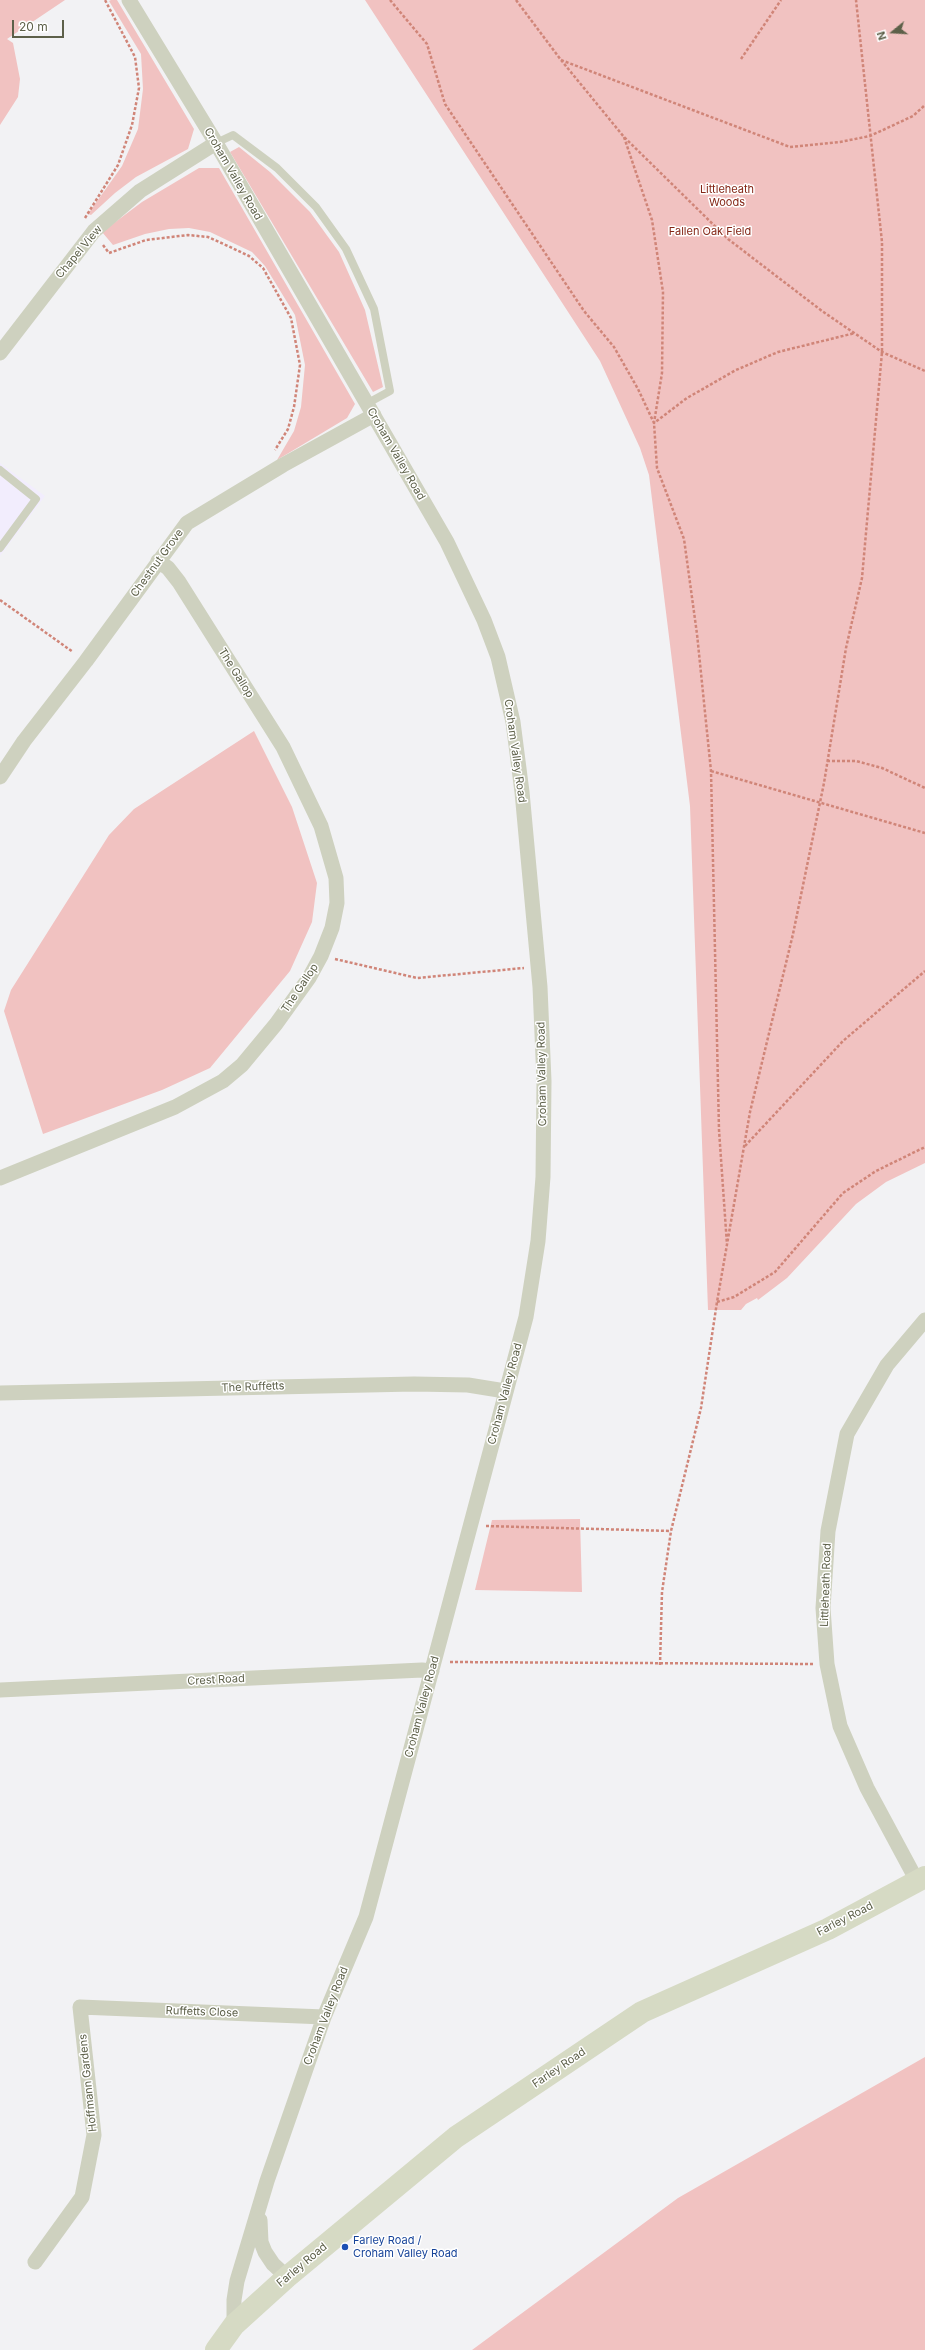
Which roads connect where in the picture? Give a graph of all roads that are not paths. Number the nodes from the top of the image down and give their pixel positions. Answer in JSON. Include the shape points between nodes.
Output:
{"nodes":[{"id":1,"x":129,"y":0,"type":"edge"},
{"id":2,"x":216,"y":143,"type":"junction"},
{"id":3,"x":0,"y":353,"type":"edge"},
{"id":4,"x":370,"y":409,"type":"junction"},
{"id":5,"x":0,"y":470,"type":"edge"},
{"id":6,"x":0,"y":548,"type":"edge"},
{"id":7,"x":158,"y":561,"type":"junction"},
{"id":8,"x":0,"y":777,"type":"edge"},
{"id":9,"x":0,"y":1178,"type":"edge"},
{"id":10,"x":925,"y":1320,"type":"edge"},
{"id":11,"x":505,"y":1391,"type":"junction"},
{"id":12,"x":0,"y":1392,"type":"edge"},
{"id":13,"x":432,"y":1672,"type":"junction"},
{"id":14,"x":0,"y":1690,"type":"edge"},
{"id":15,"x":921,"y":1879,"type":"edge"},
{"id":16,"x":80,"y":2007,"type":"joint"},
{"id":17,"x":324,"y":2017,"type":"junction"},
{"id":18,"x":260,"y":2207,"type":"junction"},
{"id":19,"x":35,"y":2262,"type":"dead end"},
{"id":20,"x":287,"y":2277,"type":"junction"},
{"id":21,"x":234,"y":2325,"type":"junction"},
{"id":22,"x":216,"y":2350,"type":"edge"}],
"edges":[{"from":1,"to":2,"type":"street","name":"Croham Valley Road"},
{"from":2,"to":3,"type":"street","name":"Chapel View","via":[[140,191],[94,231]]},
{"from":2,"to":4,"type":"street","name":"Croham Valley Road"},
{"from":2,"to":4,"type":"lane","via":[[233,135],[277,168],[316,207],[346,249],[374,309],[390,391]]},
{"from":4,"to":7,"type":"street","name":"Chestnut Grove","via":[[187,524]]},
{"from":4,"to":11,"type":"street","name":"Croham Valley Road","via":[[447,542],[484,620],[498,657],[514,730],[538,966],[544,1081],[543,1177],[538,1241],[526,1317]]},
{"from":5,"to":6,"type":"lane","via":[[36,499]]},
{"from":7,"to":8,"type":"street","name":"Chestnut Grove"},
{"from":7,"to":9,"type":"street","name":"The Gallop","via":[[168,568],[179,582],[283,747],[321,826],[336,878],[338,903],[332,928],[309,978],[242,1065],[223,1081],[174,1107]]},
{"from":10,"to":15,"type":"street","name":"Littleheath Road","via":[[887,1365],[847,1434],[828,1531],[823,1608],[827,1664],[840,1726],[867,1788]]},
{"from":11,"to":12,"type":"street","name":"The Ruffetts","via":[[468,1385],[414,1384]]},
{"from":11,"to":13,"type":"street","name":"Croham Valley Road"},
{"from":13,"to":14,"type":"street","name":"Crest Road","via":[[422,1670]]},
{"from":13,"to":17,"type":"street","name":"Croham Valley Road","via":[[366,1917]]},
{"from":15,"to":20,"type":"street","name":"Farley Road","via":[[828,1929],[642,2012],[456,2137]]},
{"from":16,"to":17,"type":"street","name":"Ruffetts Close"},
{"from":16,"to":19,"type":"street","name":"Hoffmann Gardens","via":[[94,2135],[82,2197]]},
{"from":17,"to":18,"type":"street","name":"Croham Valley Road"},
{"from":18,"to":20,"type":"street","name":"Croham Valley Road","via":[[261,2242],[273,2264]]},
{"from":18,"to":21,"type":"street","name":"Croham Valley Road","via":[[237,2280]]},
{"from":20,"to":21,"type":"street","name":"Farley Road"},
{"from":21,"to":22,"type":"street"}]}
